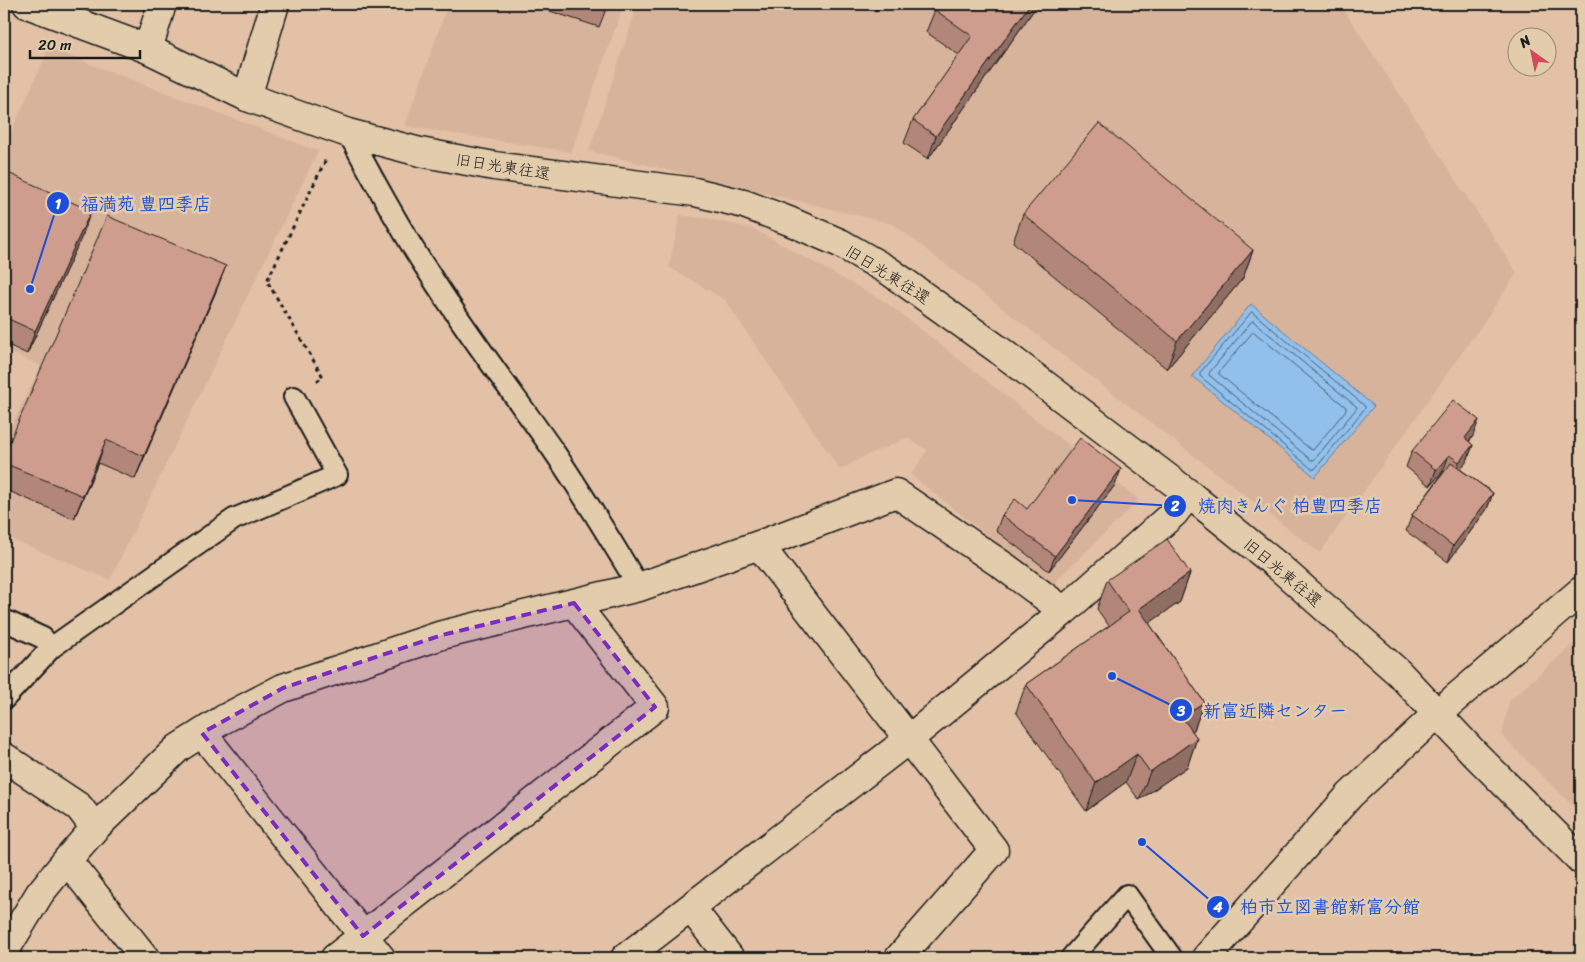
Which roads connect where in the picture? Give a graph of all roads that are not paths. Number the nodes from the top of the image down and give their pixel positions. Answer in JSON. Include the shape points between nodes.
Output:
{"nodes":[{"id":1,"x":27,"y":4,"type":"edge"},
{"id":2,"x":162,"y":4,"type":"edge"},
{"id":3,"x":275,"y":4,"type":"edge"},
{"id":4,"x":148,"y":49,"type":"junction"},
{"id":5,"x":247,"y":97,"type":"junction"},
{"id":6,"x":339,"y":142,"type":"junction"},
{"id":7,"x":294,"y":397,"type":"road end"},
{"id":8,"x":1189,"y":494,"type":"junction"},
{"id":9,"x":759,"y":545,"type":"junction"},
{"id":10,"x":640,"y":587,"type":"junction"},
{"id":11,"x":1581,"y":590,"type":"edge"},
{"id":12,"x":574,"y":603,"type":"junction"},
{"id":13,"x":1064,"y":610,"type":"junction"},
{"id":14,"x":4,"y":620,"type":"edge"},
{"id":15,"x":51,"y":648,"type":"junction"},
{"id":16,"x":4,"y":699,"type":"edge"},
{"id":17,"x":1438,"y":713,"type":"junction"},
{"id":18,"x":202,"y":733,"type":"junction"},
{"id":19,"x":909,"y":739,"type":"junction"},
{"id":20,"x":4,"y":757,"type":"edge"},
{"id":21,"x":95,"y":828,"type":"junction"},
{"id":22,"x":67,"y":860,"type":"junction"},
{"id":23,"x":1581,"y":860,"type":"edge"},
{"id":24,"x":691,"y":908,"type":"junction"},
{"id":25,"x":363,"y":936,"type":"junction"},
{"id":26,"x":4,"y":952,"type":"edge"},
{"id":27,"x":145,"y":958,"type":"edge"},
{"id":28,"x":335,"y":958,"type":"edge"},
{"id":29,"x":381,"y":958,"type":"edge"},
{"id":30,"x":625,"y":958,"type":"edge"},
{"id":31,"x":730,"y":958,"type":"edge"},
{"id":32,"x":899,"y":958,"type":"edge"},
{"id":33,"x":1071,"y":958,"type":"edge"},
{"id":34,"x":1172,"y":958,"type":"edge"},
{"id":35,"x":1206,"y":958,"type":"edge"}],
"edges":[{"from":1,"to":4,"type":"street","name":"旧日光東往還"},
{"from":2,"to":4,"type":"street"},
{"from":3,"to":5,"type":"street"},
{"from":4,"to":5,"type":"street","name":"旧日光東往還"},
{"from":5,"to":6,"type":"street","name":"旧日光東往還"},
{"from":6,"to":8,"type":"street","name":"旧日光東往還","via":[[695,192],[744,204],[790,221],[840,243],[889,271]]},
{"from":6,"to":10,"type":"lane","via":[[554,452]]},
{"from":7,"to":15,"type":"lane","via":[[337,475],[234,519]]},
{"from":8,"to":13,"type":"street","via":[[1174,513]]},
{"from":8,"to":17,"type":"street","name":"旧日光東往還","via":[[1279,567],[1399,673]]},
{"from":9,"to":10,"type":"street"},
{"from":9,"to":13,"type":"street","via":[[896,493]]},
{"from":9,"to":19,"type":"street"},
{"from":10,"to":12,"type":"street"},
{"from":11,"to":17,"type":"street"},
{"from":12,"to":18,"type":"street","via":[[442,635],[283,688]]},
{"from":12,"to":25,"type":"street","via":[[655,707]]},
{"from":13,"to":19,"type":"street"},
{"from":14,"to":15,"type":"lane","via":[[43,638]]},
{"from":15,"to":16,"type":"lane"},
{"from":17,"to":23,"type":"street","name":"旧日光東往還"},
{"from":17,"to":35,"type":"street","via":[[1350,796]]},
{"from":18,"to":21,"type":"street","via":[[178,748]]},
{"from":18,"to":25,"type":"street"},
{"from":19,"to":24,"type":"street"},
{"from":19,"to":32,"type":"street","via":[[994,850]]},
{"from":20,"to":21,"type":"street","via":[[79,807]]},
{"from":21,"to":22,"type":"street"},
{"from":22,"to":26,"type":"street","via":[[40,893]]},
{"from":22,"to":27,"type":"street"},
{"from":24,"to":30,"type":"street"},
{"from":24,"to":31,"type":"street"},
{"from":25,"to":28,"type":"street"},
{"from":25,"to":29,"type":"street"},
{"from":33,"to":34,"type":"lane","via":[[1127,895]]}]}
